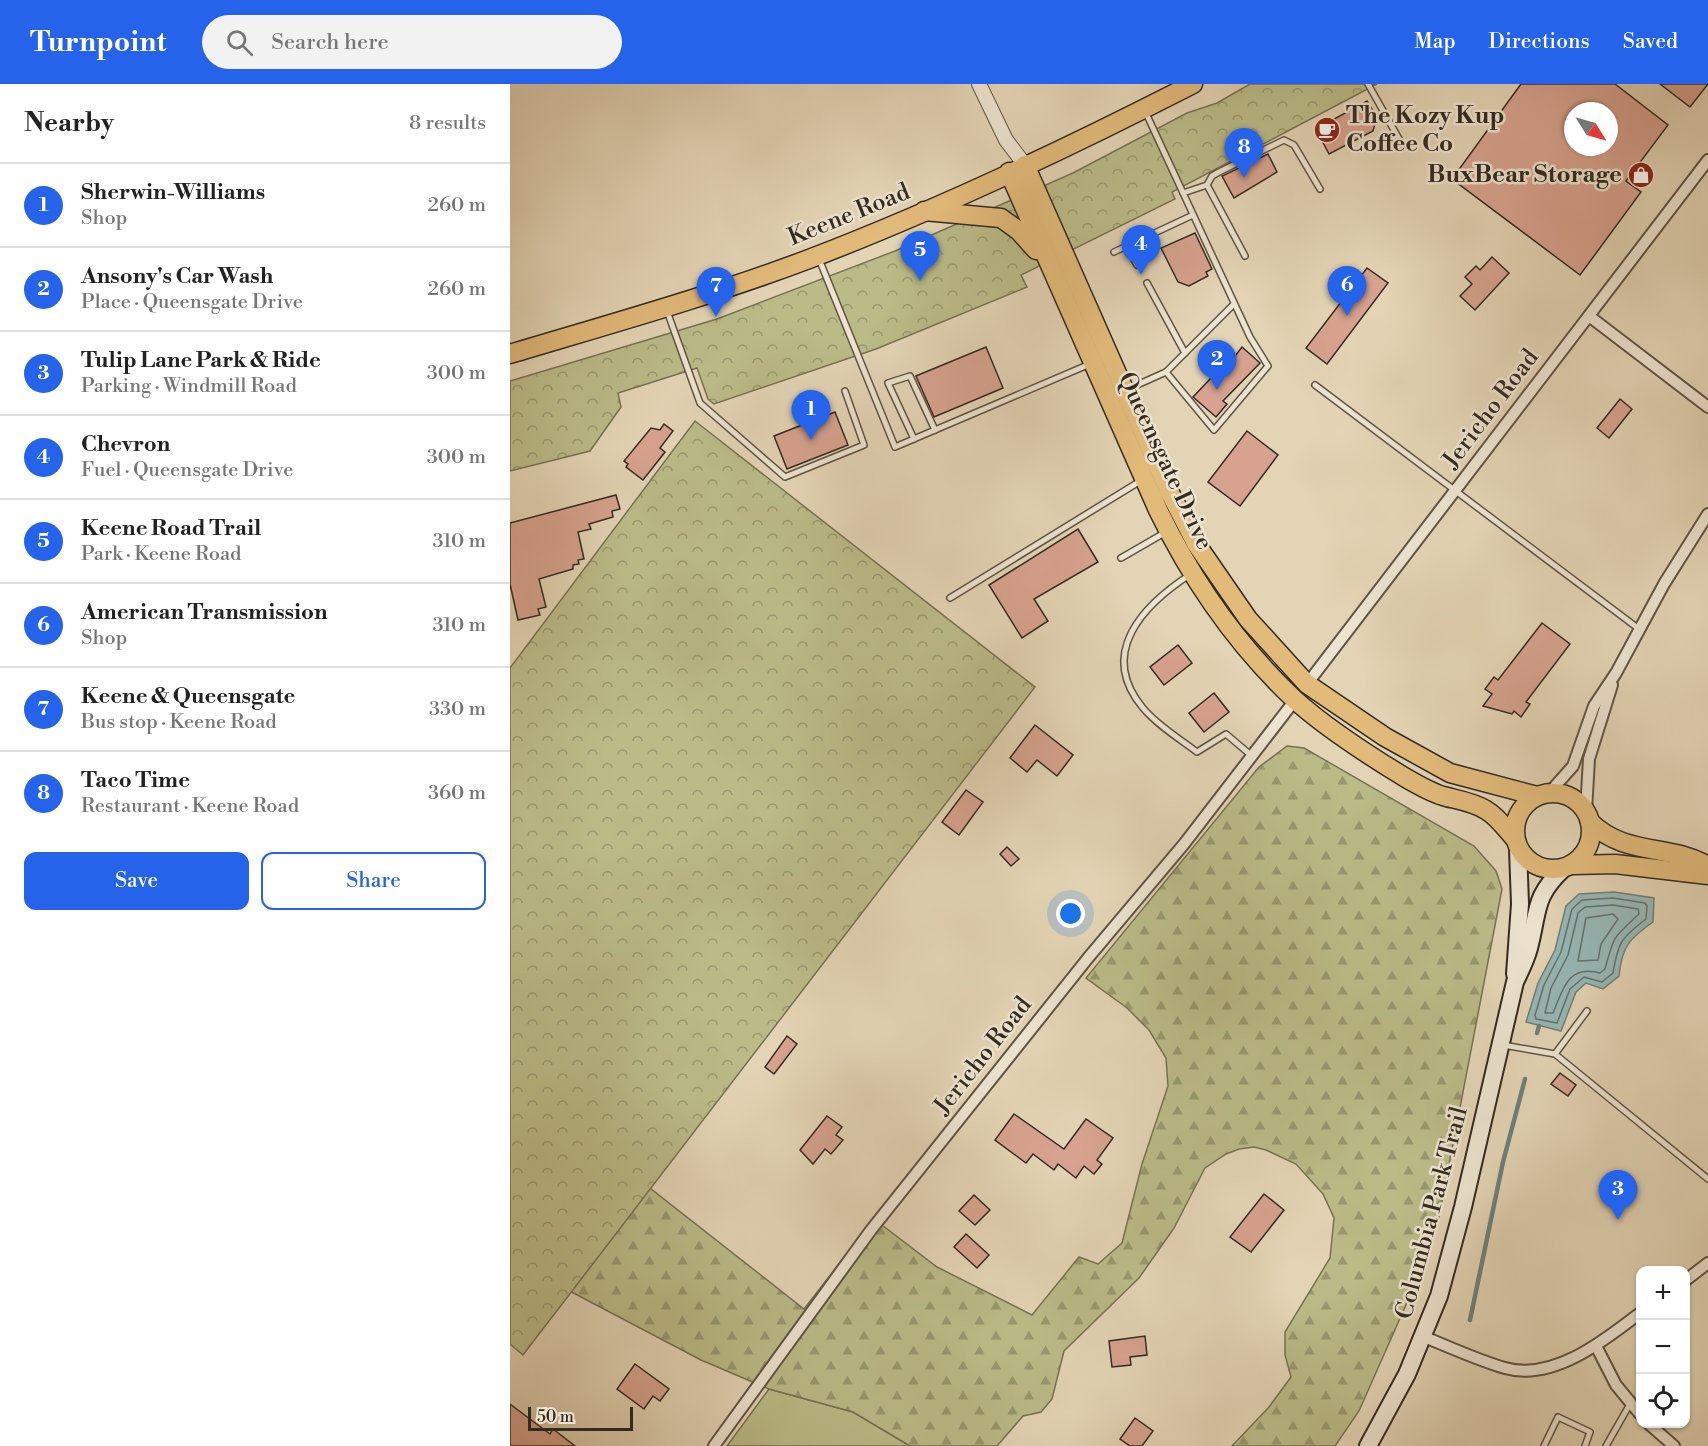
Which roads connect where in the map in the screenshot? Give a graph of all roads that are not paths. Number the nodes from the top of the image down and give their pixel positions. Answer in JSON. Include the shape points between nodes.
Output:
{"nodes":[{"id":1,"x":979,"y":84,"type":"edge"},
{"id":2,"x":1193,"y":84,"type":"edge"},
{"id":3,"x":1368,"y":84,"type":"edge"},
{"id":4,"x":1144,"y":109,"type":"junction"},
{"id":5,"x":1403,"y":146,"type":"dead end"},
{"id":6,"x":1708,"y":160,"type":"edge"},
{"id":7,"x":1017,"y":169,"type":"junction"},
{"id":8,"x":1207,"y":185,"type":"junction"},
{"id":9,"x":1320,"y":189,"type":"dead end"},
{"id":10,"x":1183,"y":193,"type":"junction"},
{"id":11,"x":922,"y":211,"type":"junction"},
{"id":12,"x":1193,"y":214,"type":"junction"},
{"id":13,"x":1126,"y":246,"type":"junction"},
{"id":14,"x":1114,"y":252,"type":"dead end"},
{"id":15,"x":818,"y":255,"type":"junction"},
{"id":16,"x":1245,"y":256,"type":"dead end"},
{"id":17,"x":1047,"y":260,"type":"junction"},
{"id":18,"x":1137,"y":265,"type":"dead end"},
{"id":19,"x":1147,"y":283,"type":"dead end"},
{"id":20,"x":1234,"y":304,"type":"junction"},
{"id":21,"x":666,"y":308,"type":"junction"},
{"id":22,"x":1589,"y":316,"type":"junction"},
{"id":23,"x":1185,"y":353,"type":"junction"},
{"id":24,"x":510,"y":354,"type":"edge"},
{"id":25,"x":1092,"y":363,"type":"junction"},
{"id":26,"x":1166,"y":372,"type":"junction"},
{"id":27,"x":1315,"y":385,"type":"dead end"},
{"id":28,"x":845,"y":391,"type":"dead end"},
{"id":29,"x":1124,"y":391,"type":"junction"},
{"id":30,"x":1708,"y":407,"type":"edge"},
{"id":31,"x":935,"y":430,"type":"junction"},
{"id":32,"x":914,"y":439,"type":"junction"},
{"id":33,"x":1143,"y":479,"type":"junction"},
{"id":34,"x":1455,"y":491,"type":"junction"},
{"id":35,"x":1708,"y":514,"type":"edge"},
{"id":36,"x":1168,"y":531,"type":"junction"},
{"id":37,"x":1121,"y":558,"type":"dead end"},
{"id":38,"x":1192,"y":573,"type":"junction"},
{"id":39,"x":951,"y":598,"type":"dead end"},
{"id":40,"x":1639,"y":629,"type":"junction"},
{"id":41,"x":1616,"y":673,"type":"junction"},
{"id":42,"x":1307,"y":684,"type":"junction"},
{"id":43,"x":1295,"y":700,"type":"junction"},
{"id":44,"x":1354,"y":718,"type":"junction"},
{"id":45,"x":1252,"y":756,"type":"junction"},
{"id":46,"x":1543,"y":794,"type":"junction"},
{"id":47,"x":1588,"y":816,"type":"junction"},
{"id":48,"x":1517,"y":844,"type":"junction"},
{"id":49,"x":1568,"y":866,"type":"junction"},
{"id":50,"x":1708,"y":866,"type":"edge"},
{"id":51,"x":1708,"y":875,"type":"edge"},
{"id":52,"x":1515,"y":982,"type":"junction"},
{"id":53,"x":1587,"y":1011,"type":"dead end"},
{"id":54,"x":1500,"y":1045,"type":"junction"},
{"id":55,"x":1555,"y":1054,"type":"junction"},
{"id":56,"x":1708,"y":1179,"type":"edge"},
{"id":57,"x":1708,"y":1263,"type":"edge"},
{"id":58,"x":1690,"y":1277,"type":"edge"},
{"id":59,"x":1636,"y":1317,"type":"edge"},
{"id":60,"x":1424,"y":1336,"type":"junction"},
{"id":61,"x":1596,"y":1346,"type":"junction"},
{"id":62,"x":1630,"y":1404,"type":"junction"},
{"id":63,"x":1636,"y":1409,"type":"edge"},
{"id":64,"x":1654,"y":1428,"type":"edge"},
{"id":65,"x":714,"y":1446,"type":"edge"},
{"id":66,"x":1368,"y":1446,"type":"edge"},
{"id":67,"x":1544,"y":1446,"type":"edge"},
{"id":68,"x":1585,"y":1446,"type":"edge"},
{"id":69,"x":1606,"y":1446,"type":"edge"},
{"id":70,"x":1674,"y":1446,"type":"edge"}],
"edges":[{"from":1,"to":7,"type":"street","name":"Queensgate Drive"},
{"from":2,"to":4,"type":"main road","name":"Keene Road"},
{"from":3,"to":5,"type":"lane"},
{"from":4,"to":7,"type":"main road","name":"Keene Road"},
{"from":4,"to":10,"type":"lane"},
{"from":6,"to":22,"type":"street","name":"Jericho Road"},
{"from":7,"to":11,"type":"main road","name":"Keene Road"},
{"from":7,"to":17,"type":"main road","name":"Queensgate Drive"},
{"from":7,"to":29,"type":"main road","name":"Queensgate Drive"},
{"from":8,"to":9,"type":"lane","via":[[1212,176],[1284,140],[1294,145]]},
{"from":8,"to":10,"type":"lane"},
{"from":8,"to":16,"type":"lane"},
{"from":10,"to":12,"type":"lane"},
{"from":11,"to":15,"type":"main road","name":"Keene Road"},
{"from":11,"to":17,"type":"main road","via":[[1001,218]]},
{"from":12,"to":13,"type":"lane"},
{"from":12,"to":20,"type":"lane"},
{"from":13,"to":14,"type":"lane"},
{"from":13,"to":18,"type":"lane"},
{"from":15,"to":21,"type":"main road","name":"Keene Road"},
{"from":15,"to":32,"type":"lane","via":[[895,447]]},
{"from":17,"to":25,"type":"main road","name":"Queensgate Drive"},
{"from":19,"to":23,"type":"lane"},
{"from":20,"to":23,"type":"lane"},
{"from":20,"to":26,"type":"lane","via":[[1268,366],[1214,430]]},
{"from":21,"to":24,"type":"main road","name":"Keene Road"},
{"from":21,"to":28,"type":"lane","via":[[700,403],[786,477],[864,445]]},
{"from":22,"to":30,"type":"street"},
{"from":22,"to":34,"type":"street","name":"Jericho Road"},
{"from":23,"to":26,"type":"lane"},
{"from":25,"to":31,"type":"lane"},
{"from":25,"to":33,"type":"main road","name":"Queensgate Drive"},
{"from":26,"to":29,"type":"lane"},
{"from":27,"to":34,"type":"lane"},
{"from":29,"to":42,"type":"main road","name":"Queensgate Drive","via":[[1197,545],[1248,619]]},
{"from":31,"to":32,"type":"lane"},
{"from":31,"to":32,"type":"lane","via":[[910,376],[888,383]]},
{"from":33,"to":36,"type":"main road","name":"Queensgate Drive"},
{"from":33,"to":39,"type":"lane"},
{"from":34,"to":40,"type":"lane"},
{"from":34,"to":42,"type":"street","name":"Jericho Road"},
{"from":35,"to":40,"type":"street"},
{"from":36,"to":37,"type":"lane"},
{"from":36,"to":38,"type":"main road","name":"Queensgate Drive"},
{"from":38,"to":43,"type":"main road","name":"Queensgate Drive","via":[[1241,641]]},
{"from":38,"to":45,"type":"lane","via":[[1151,604],[1130,634],[1123,671],[1143,708],[1197,752],[1226,734]]},
{"from":40,"to":41,"type":"street"},
{"from":41,"to":46,"type":"street","via":[[1594,706],[1573,766]]},
{"from":41,"to":47,"type":"street","via":[[1589,759]]},
{"from":42,"to":44,"type":"main road","name":"Queensgate Drive"},
{"from":43,"to":44,"type":"main road","via":[[1307,696]]},
{"from":43,"to":45,"type":"street","name":"Jericho Road"},
{"from":43,"to":48,"type":"main road","name":"Queensgate Drive","via":[[1414,783],[1489,811]]},
{"from":44,"to":46,"type":"main road","name":"Queensgate Drive","via":[[1450,773]]},
{"from":45,"to":65,"type":"street","name":"Jericho Road","via":[[871,1230]]},
{"from":46,"to":47,"type":"main road","via":[[1570,796]]},
{"from":46,"to":48,"type":"main road","via":[[1521,809],[1516,818]]},
{"from":47,"to":49,"type":"main road","via":[[1588,846]]},
{"from":47,"to":50,"type":"main road","via":[[1607,837],[1623,844],[1682,854]]},
{"from":48,"to":49,"type":"main road","via":[[1533,865],[1543,869]]},
{"from":48,"to":52,"type":"main road","name":"Columbia Park Trail","via":[[1520,916]]},
{"from":49,"to":51,"type":"main road","via":[[1615,864]]},
{"from":49,"to":52,"type":"main road","name":"Columbia Park Trail","via":[[1539,900],[1528,951]]},
{"from":52,"to":54,"type":"main road","name":"Columbia Park Trail"},
{"from":53,"to":55,"type":"lane"},
{"from":54,"to":55,"type":"lane"},
{"from":54,"to":60,"type":"main road","name":"Columbia Park Trail","via":[[1454,1243]]},
{"from":55,"to":56,"type":"lane"},
{"from":57,"to":58,"type":"street"},
{"from":59,"to":61,"type":"street"},
{"from":60,"to":61,"type":"street","via":[[1507,1369],[1562,1364]]},
{"from":60,"to":66,"type":"main road","name":"Columbia Park Trail"},
{"from":61,"to":62,"type":"street"},
{"from":62,"to":63,"type":"street"},
{"from":62,"to":69,"type":"lane"},
{"from":64,"to":70,"type":"street"},
{"from":67,"to":68,"type":"lane","via":[[1558,1417],[1590,1432]]}]}
